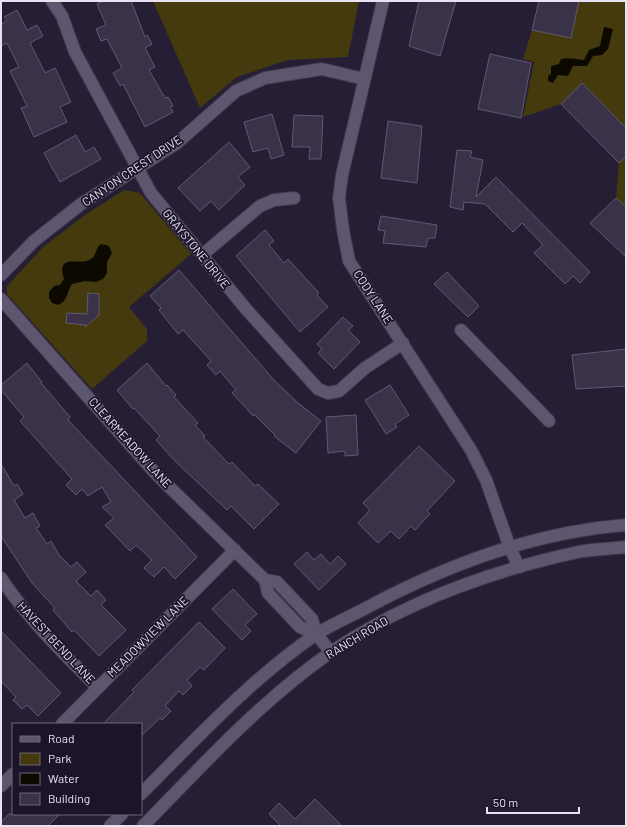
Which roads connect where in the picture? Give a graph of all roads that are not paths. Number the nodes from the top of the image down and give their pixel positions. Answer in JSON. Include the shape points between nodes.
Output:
{"nodes":[{"id":1,"x":52,"y":1,"type":"edge"},
{"id":2,"x":383,"y":1,"type":"edge"},
{"id":3,"x":364,"y":79,"type":"junction"},
{"id":4,"x":137,"y":168,"type":"junction"},
{"id":5,"x":294,"y":198,"type":"dead end"},
{"id":6,"x":202,"y":255,"type":"junction"},
{"id":7,"x":1,"y":275,"type":"edge"},
{"id":8,"x":1,"y":299,"type":"edge"},
{"id":9,"x":461,"y":330,"type":"dead end"},
{"id":10,"x":403,"y":343,"type":"junction"},
{"id":11,"x":549,"y":421,"type":"dead end"},
{"id":12,"x":626,"y":525,"type":"edge"},
{"id":13,"x":626,"y":547,"type":"edge"},
{"id":14,"x":510,"y":548,"type":"junction"},
{"id":15,"x":235,"y":550,"type":"junction"},
{"id":16,"x":519,"y":567,"type":"junction"},
{"id":17,"x":1,"y":578,"type":"edge"},
{"id":18,"x":316,"y":634,"type":"junction"},
{"id":19,"x":331,"y":652,"type":"junction"},
{"id":20,"x":98,"y":688,"type":"junction"},
{"id":21,"x":63,"y":723,"type":"edge"},
{"id":22,"x":12,"y":775,"type":"edge"},
{"id":23,"x":1,"y":786,"type":"edge"},
{"id":24,"x":142,"y":793,"type":"edge"},
{"id":25,"x":121,"y":815,"type":"edge"},
{"id":26,"x":110,"y":826,"type":"edge"},
{"id":27,"x":143,"y":826,"type":"edge"}],
"edges":[{"from":1,"to":4,"type":"street","name":"GRAYSTONE DRIVE","via":[[62,16],[75,52]]},
{"from":2,"to":3,"type":"street","name":"CODY LANE"},
{"from":3,"to":4,"type":"street","name":"CANYON CREST DRIVE","via":[[322,69],[265,78],[236,91],[177,143]]},
{"from":3,"to":10,"type":"street","name":"CODY LANE","via":[[339,198],[343,230],[350,261]]},
{"from":4,"to":6,"type":"street","name":"GRAYSTONE DRIVE","via":[[151,194]]},
{"from":4,"to":7,"type":"street","name":"CANYON CREST DRIVE","via":[[81,204],[34,241]]},
{"from":5,"to":6,"type":"street","via":[[274,200],[260,206]]},
{"from":6,"to":10,"type":"street","name":"GRAYSTONE DRIVE","via":[[246,309],[318,389],[328,393],[339,391],[365,368]]},
{"from":8,"to":15,"type":"street","name":"CLEARMEADOW LANE","via":[[156,474]]},
{"from":9,"to":11,"type":"street"},
{"from":10,"to":14,"type":"street","name":"CODY LANE","via":[[471,450],[486,480]]},
{"from":12,"to":14,"type":"street","name":"RANCH ROAD","via":[[547,536]]},
{"from":13,"to":16,"type":"street","name":"RANCH ROAD","via":[[579,552]]},
{"from":14,"to":16,"type":"street","name":"CODY LANE"},
{"from":14,"to":18,"type":"street","name":"RANCH ROAD","via":[[410,584]]},
{"from":15,"to":18,"type":"street","name":"CLEARMEADOW LANE","via":[[265,580],[268,593],[300,627]]},
{"from":15,"to":20,"type":"street","name":"MEADOWVIEW LANE"},
{"from":16,"to":19,"type":"street","name":"RANCH ROAD","via":[[452,590],[403,611]]},
{"from":17,"to":20,"type":"street","name":"HAVEST BEND LANE","via":[[20,606]]},
{"from":18,"to":19,"type":"street","name":"CLEARMEADOW LANE"},
{"from":18,"to":24,"type":"street","name":"RANCH ROAD","via":[[245,691]]},
{"from":19,"to":27,"type":"street","name":"RANCH ROAD","via":[[288,685],[240,728]]},
{"from":20,"to":21,"type":"street","name":"MEADOWVIEW LANE"},
{"from":22,"to":23,"type":"street"},
{"from":25,"to":26,"type":"street"}]}
